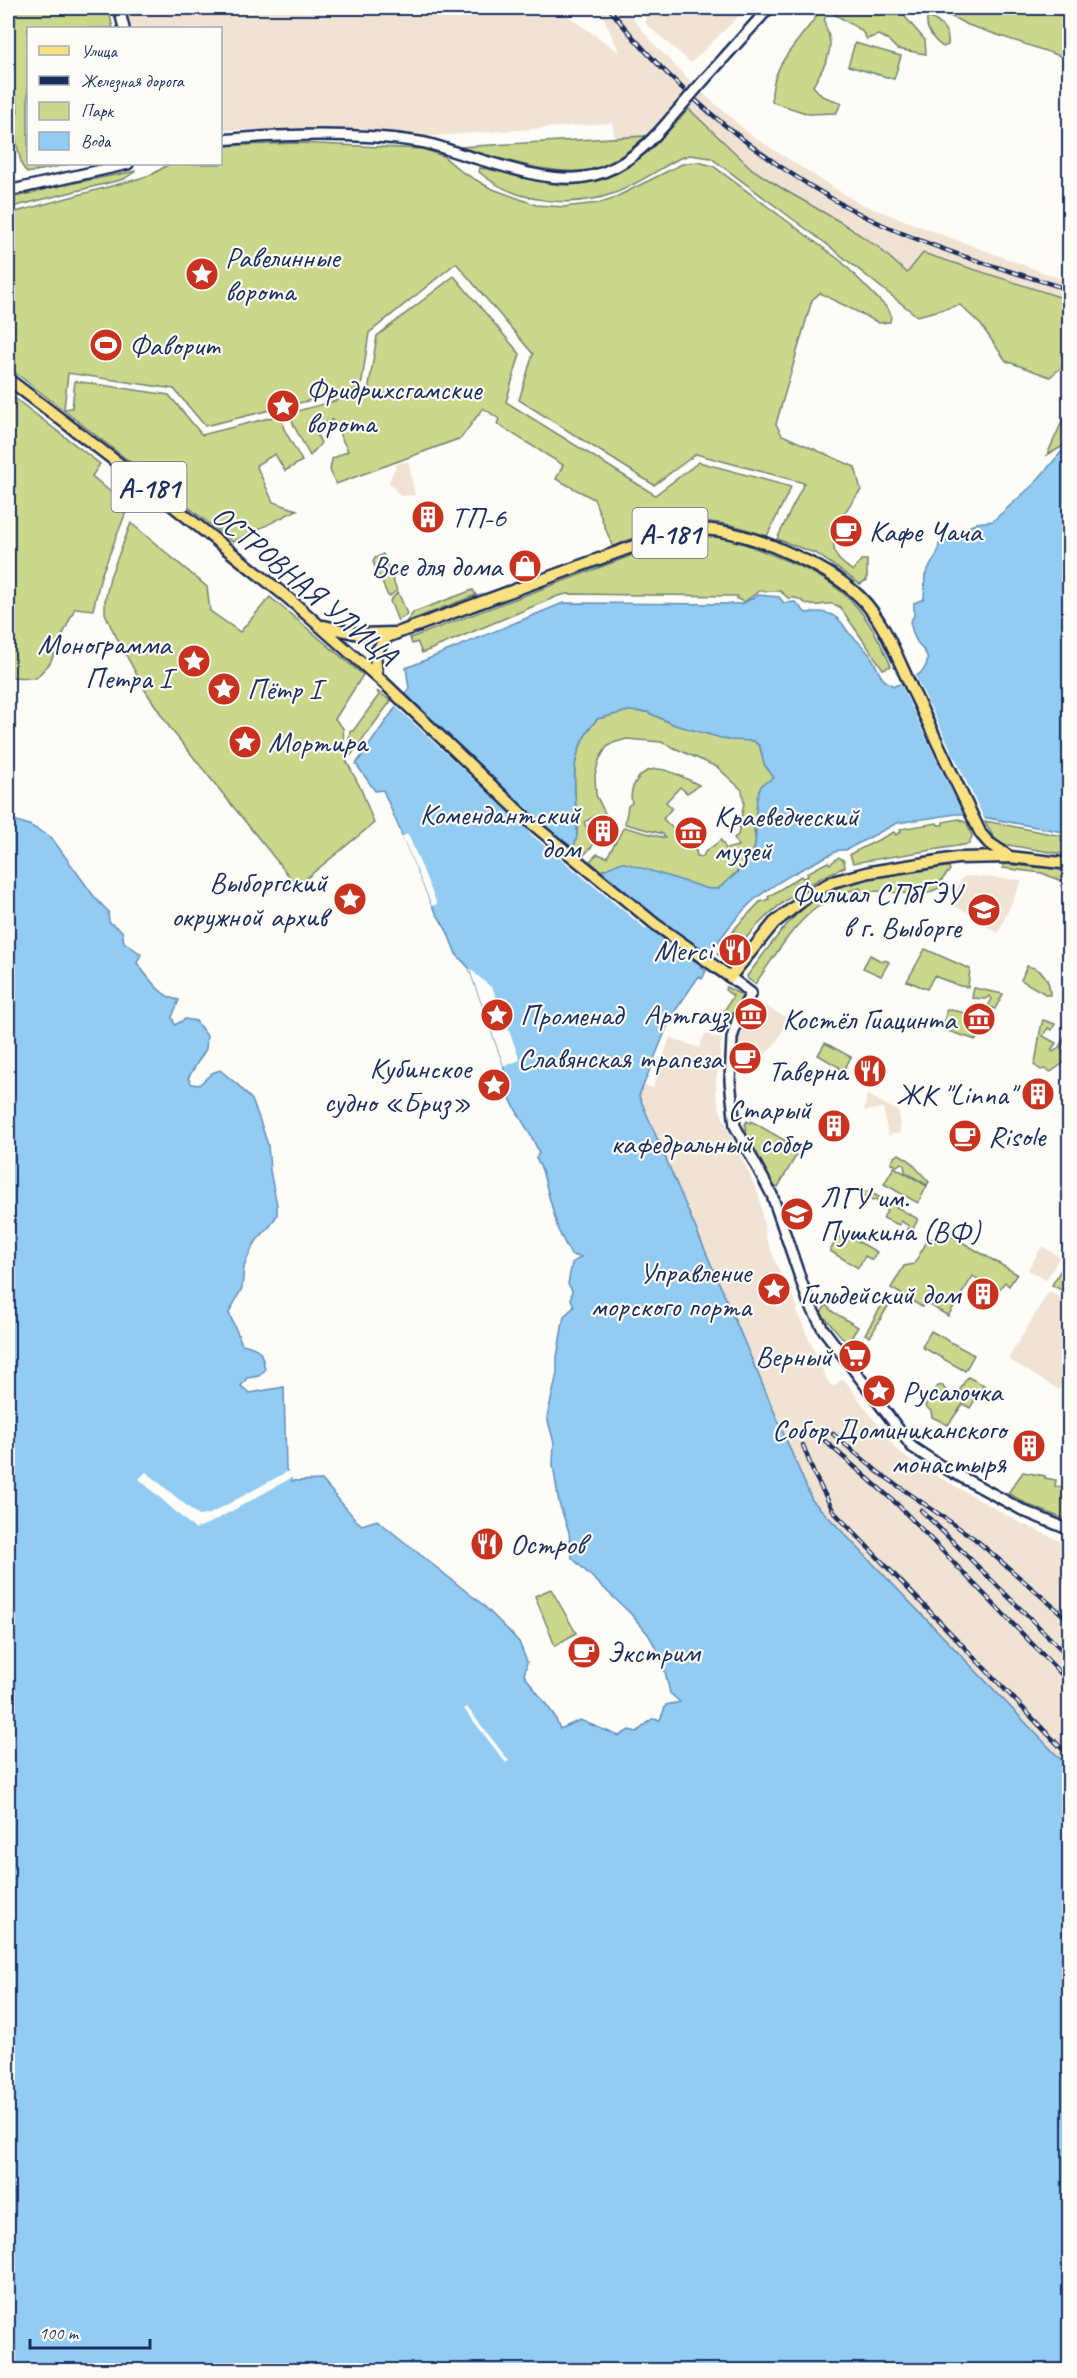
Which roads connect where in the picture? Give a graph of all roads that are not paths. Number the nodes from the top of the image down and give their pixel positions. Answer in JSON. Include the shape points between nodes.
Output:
{"nodes":[{"id":1,"x":119,"y":8,"type":"edge"},
{"id":2,"x":769,"y":8,"type":"edge"},
{"id":3,"x":124,"y":27,"type":"edge"},
{"id":4,"x":222,"y":140,"type":"edge"},
{"id":5,"x":124,"y":165,"type":"edge"},
{"id":6,"x":8,"y":191,"type":"edge"},
{"id":7,"x":8,"y":380,"type":"edge"},
{"id":8,"x":320,"y":625,"type":"junction"},
{"id":9,"x":397,"y":633,"type":"junction"},
{"id":10,"x":377,"y":676,"type":"junction"},
{"id":11,"x":981,"y":834,"type":"junction"},
{"id":12,"x":969,"y":857,"type":"junction"},
{"id":13,"x":1010,"y":857,"type":"junction"},
{"id":14,"x":1070,"y":864,"type":"edge"},
{"id":15,"x":730,"y":977,"type":"junction"},
{"id":16,"x":1070,"y":1530,"type":"edge"}],
"edges":[{"from":1,"to":3,"type":"street"},
{"from":2,"to":4,"type":"street","bridge":true,"via":[[650,142],[620,166],[603,173],[577,179],[549,179],[422,142],[313,135]]},
{"from":5,"to":6,"type":"street"},
{"from":7,"to":8,"type":"main road","name":"ОСТРОВНАЯ УЛИЦА","number":"А-181","via":[[143,482]]},
{"from":8,"to":9,"type":"main road","number":"А-181","via":[[358,634]]},
{"from":8,"to":10,"type":"main road","name":"ОСТРОВНАЯ УЛИЦА","number":"А-181"},
{"from":9,"to":10,"type":"main road","via":[[387,638],[375,653]]},
{"from":9,"to":11,"type":"main road","number":"А-181","via":[[668,534],[690,529],[739,534],[830,573],[874,614]]},
{"from":10,"to":15,"type":"main road","name":"ОСТРОВНАЯ УЛИЦА","number":"А-181","via":[[530,822],[655,924]]},
{"from":11,"to":12,"type":"main road"},
{"from":11,"to":13,"type":"main road"},
{"from":12,"to":13,"type":"main road"},
{"from":12,"to":15,"type":"main road","via":[[870,872],[832,882],[782,916]]},
{"from":13,"to":14,"type":"main road"},
{"from":15,"to":16,"type":"street","via":[[751,993],[733,1033],[730,1081],[737,1132],[775,1204],[808,1301],[823,1329],[912,1447],[1026,1512]]}]}
